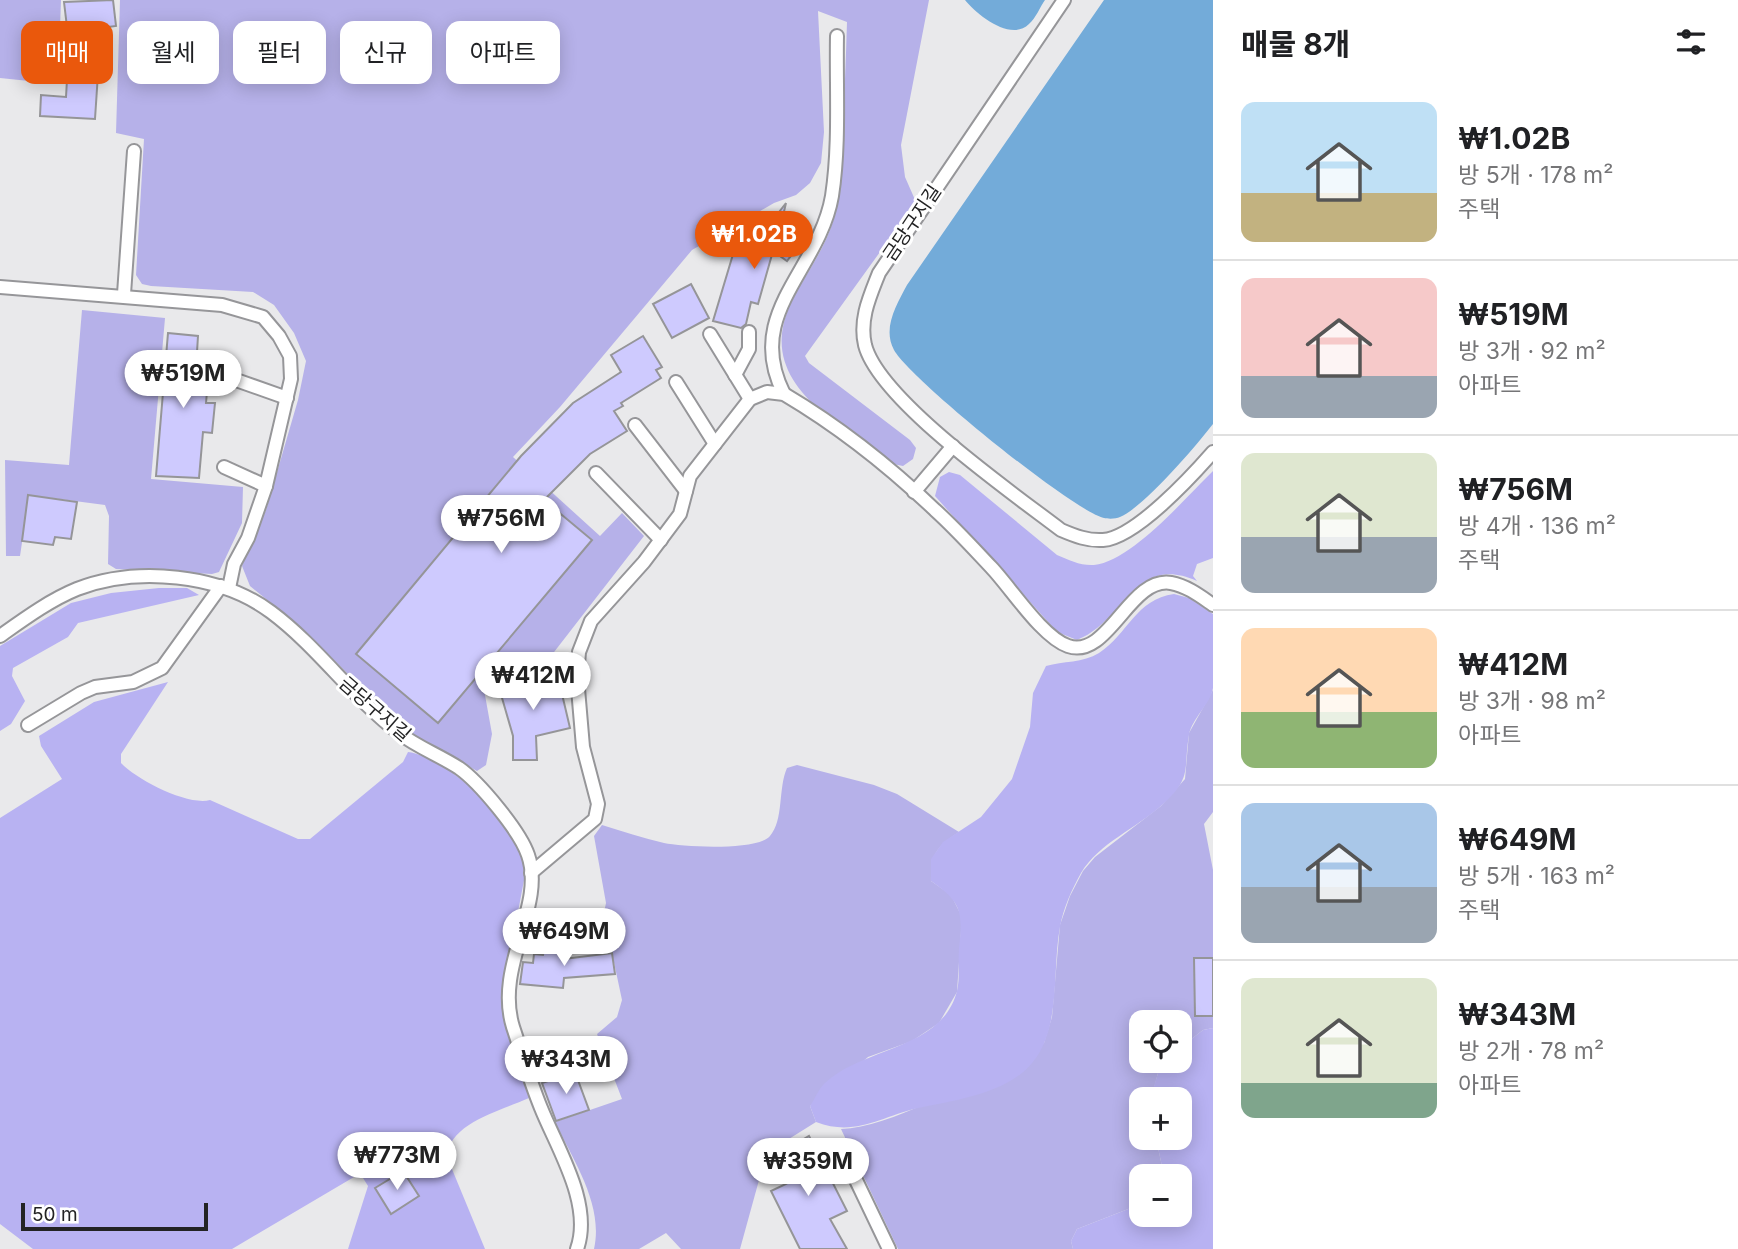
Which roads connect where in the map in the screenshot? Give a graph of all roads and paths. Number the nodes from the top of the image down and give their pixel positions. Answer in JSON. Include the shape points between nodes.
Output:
{"nodes":[{"id":1,"x":1064,"y":0,"type":"edge"},
{"id":2,"x":837,"y":36,"type":"dead end"},
{"id":3,"x":134,"y":151,"type":"dead end"},
{"id":4,"x":0,"y":286,"type":"edge"},
{"id":5,"x":124,"y":294,"type":"junction"},
{"id":6,"x":749,"y":332,"type":"dead end"},
{"id":7,"x":710,"y":334,"type":"dead end"},
{"id":8,"x":735,"y":375,"type":"junction"},
{"id":9,"x":236,"y":380,"type":"dead end"},
{"id":10,"x":676,"y":382,"type":"dead end"},
{"id":11,"x":784,"y":394,"type":"junction"},
{"id":12,"x":287,"y":398,"type":"junction"},
{"id":13,"x":750,"y":399,"type":"junction"},
{"id":14,"x":635,"y":425,"type":"dead end"},
{"id":15,"x":715,"y":444,"type":"junction"},
{"id":16,"x":953,"y":446,"type":"junction"},
{"id":17,"x":1213,"y":452,"type":"edge"},
{"id":18,"x":224,"y":467,"type":"dead end"},
{"id":19,"x":596,"y":473,"type":"dead end"},
{"id":20,"x":266,"y":486,"type":"junction"},
{"id":21,"x":686,"y":491,"type":"junction"},
{"id":22,"x":914,"y":492,"type":"junction"},
{"id":23,"x":661,"y":540,"type":"junction"},
{"id":24,"x":225,"y":587,"type":"junction"},
{"id":25,"x":1213,"y":605,"type":"edge"},
{"id":26,"x":0,"y":636,"type":"edge"},
{"id":27,"x":28,"y":725,"type":"dead end"},
{"id":28,"x":531,"y":873,"type":"junction"},
{"id":29,"x":844,"y":1155,"type":"dead end"},
{"id":30,"x":577,"y":1249,"type":"edge"},
{"id":31,"x":889,"y":1249,"type":"edge"}],
"edges":[{"from":1,"to":16,"type":"lane","name":"금당구지길","via":[[879,273],[864,309],[865,345],[882,377]]},
{"from":2,"to":11,"type":"lane","via":[[832,197],[812,250],[783,299],[772,339],[772,360]]},
{"from":3,"to":5,"type":"lane"},
{"from":4,"to":5,"type":"lane"},
{"from":5,"to":12,"type":"lane","via":[[222,305],[263,317],[290,356]]},
{"from":6,"to":8,"type":"lane","via":[[749,349]]},
{"from":7,"to":8,"type":"lane"},
{"from":8,"to":13,"type":"lane"},
{"from":9,"to":12,"type":"lane"},
{"from":10,"to":15,"type":"lane"},
{"from":11,"to":13,"type":"lane","via":[[768,392]]},
{"from":11,"to":22,"type":"lane"},
{"from":12,"to":20,"type":"lane"},
{"from":13,"to":15,"type":"lane"},
{"from":14,"to":21,"type":"lane"},
{"from":15,"to":21,"type":"lane","via":[[690,477]]},
{"from":16,"to":17,"type":"lane","name":"금당구지길","via":[[1061,530],[1081,539],[1105,540],[1147,516]]},
{"from":16,"to":22,"type":"lane"},
{"from":18,"to":20,"type":"lane"},
{"from":19,"to":23,"type":"lane"},
{"from":20,"to":24,"type":"lane"},
{"from":21,"to":23,"type":"lane","via":[[680,514]]},
{"from":22,"to":25,"type":"lane","via":[[992,567],[1054,638],[1071,647],[1089,645],[1103,635],[1150,586],[1169,582]]},
{"from":23,"to":28,"type":"lane","via":[[591,621],[579,652],[583,747],[598,804],[594,820]]},
{"from":24,"to":26,"type":"lane","name":"금당구지길","via":[[142,577],[104,581],[76,589]]},
{"from":24,"to":27,"type":"lane","via":[[162,668],[133,682],[95,687]]},
{"from":24,"to":28,"type":"lane","name":"금당구지길","via":[[273,613],[400,734],[461,769],[519,837]]},
{"from":28,"to":30,"type":"lane","name":"금당구지길","via":[[508,1004],[577,1199],[581,1222]]},
{"from":29,"to":31,"type":"lane"}]}
